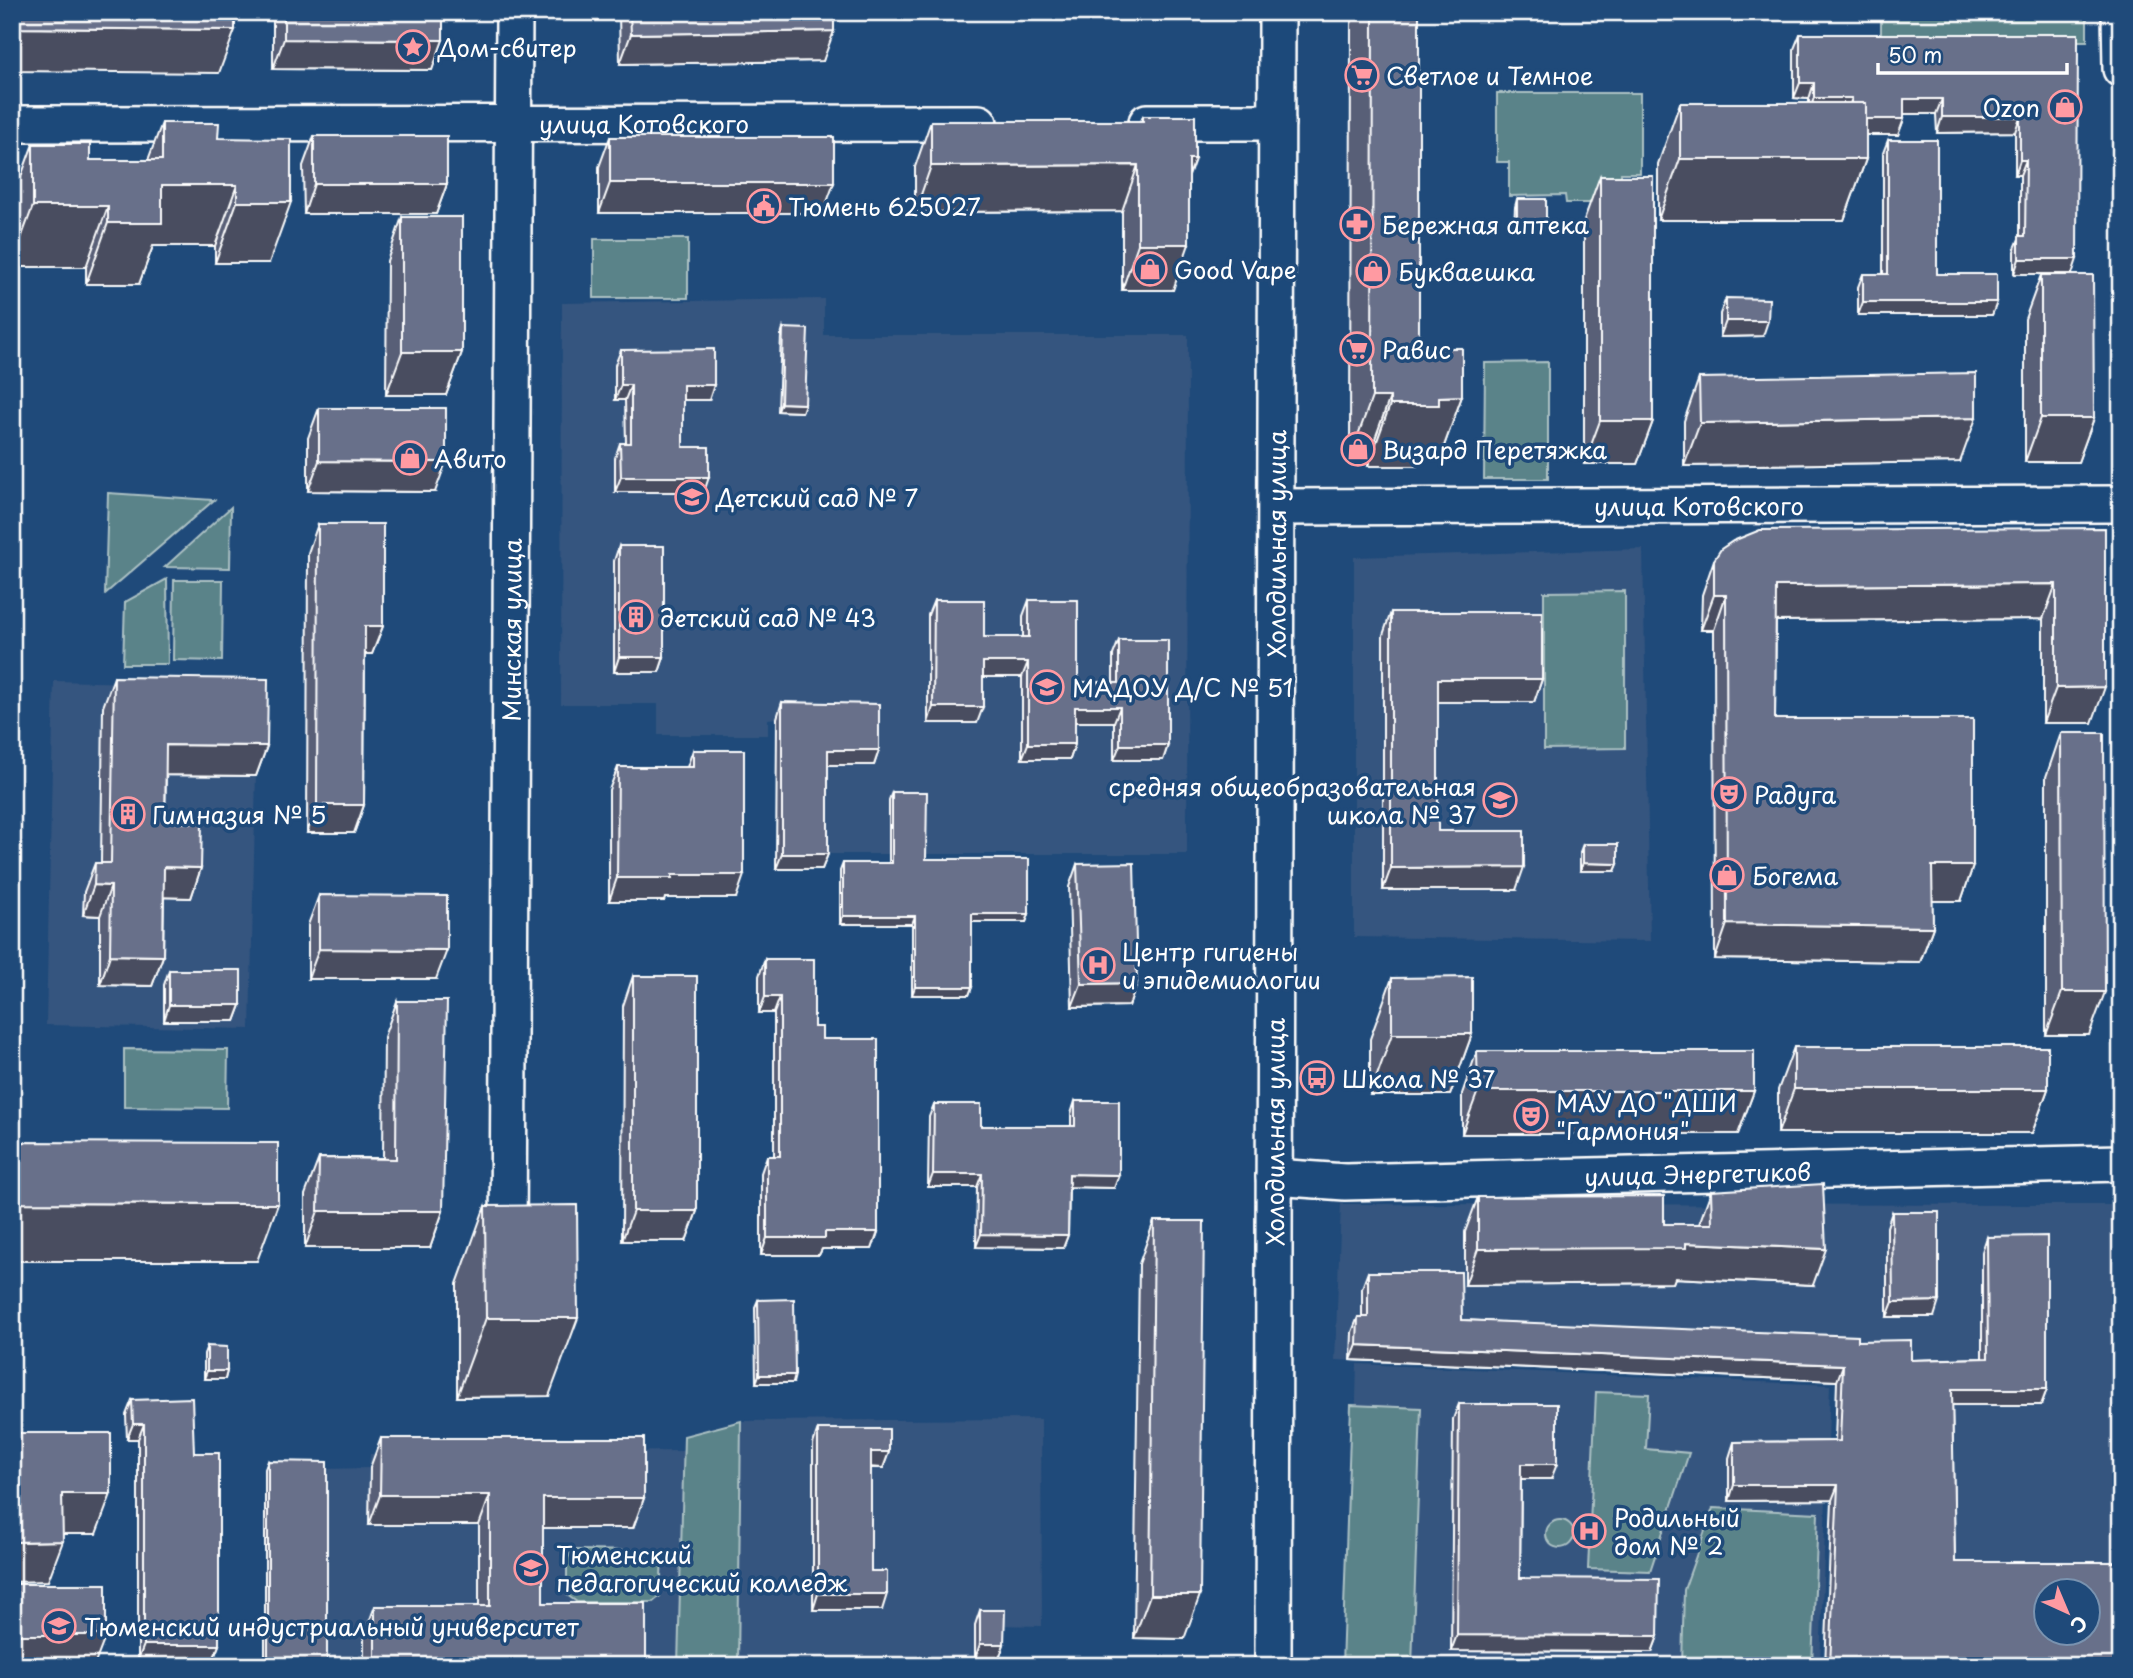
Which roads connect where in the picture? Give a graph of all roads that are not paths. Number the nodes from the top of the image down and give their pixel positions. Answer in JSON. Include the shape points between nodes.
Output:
{"nodes":[{"id":1,"x":514,"y":12,"type":"edge"},
{"id":2,"x":1276,"y":12,"type":"edge"},
{"id":3,"x":2120,"y":12,"type":"edge"},
{"id":4,"x":2121,"y":69,"type":"edge"},
{"id":5,"x":1014,"y":122,"type":"edge"},
{"id":6,"x":1122,"y":122,"type":"edge"},
{"id":7,"x":1277,"y":122,"type":"junction"},
{"id":8,"x":513,"y":123,"type":"junction"},
{"id":9,"x":12,"y":124,"type":"edge"},
{"id":10,"x":2121,"y":504,"type":"edge"},
{"id":11,"x":1277,"y":507,"type":"junction"},
{"id":12,"x":2121,"y":1163,"type":"edge"},
{"id":13,"x":1274,"y":1177,"type":"junction"},
{"id":14,"x":508,"y":1250,"type":"edge"},
{"id":15,"x":1273,"y":1666,"type":"edge"}],
"edges":[{"from":1,"to":8,"type":"street","name":"Минская улица"},
{"from":2,"to":7,"type":"street","name":"Холодильная улица"},
{"from":3,"to":4,"type":"street"},
{"from":5,"to":8,"type":"street","name":"улица Котовского"},
{"from":6,"to":7,"type":"street"},
{"from":7,"to":11,"type":"street","name":"Холодильная улица"},
{"from":8,"to":9,"type":"street","name":"улица Котовского"},
{"from":8,"to":14,"type":"street","name":"Минская улица"},
{"from":10,"to":11,"type":"street","name":"улица Котовского"},
{"from":11,"to":13,"type":"street","name":"Холодильная улица"},
{"from":12,"to":13,"type":"street","name":"улица Энергетиков","via":[[1345,1182]]},
{"from":13,"to":15,"type":"street","name":"Холодильная улица"}]}
